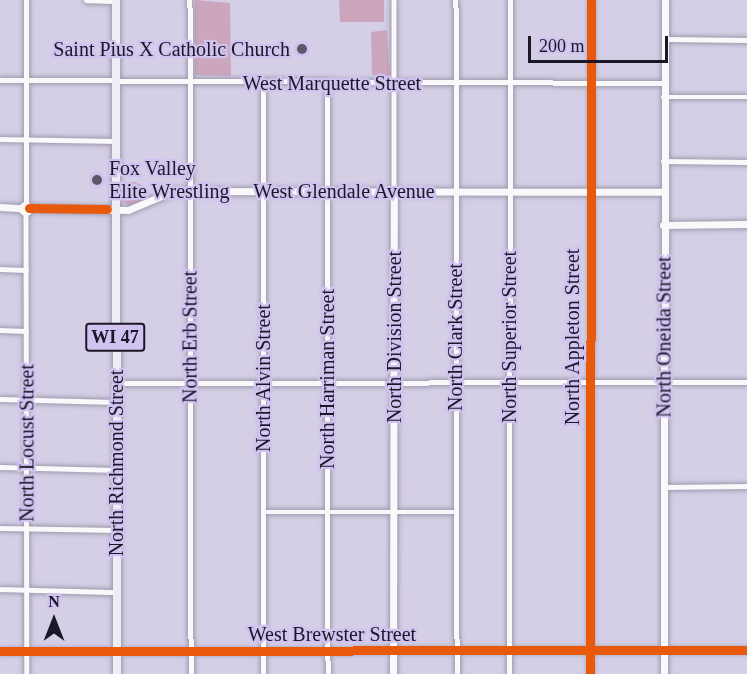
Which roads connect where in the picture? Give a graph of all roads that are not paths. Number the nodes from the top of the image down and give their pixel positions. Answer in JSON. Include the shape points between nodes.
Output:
{"nodes":[{"id":1,"x":26,"y":0,"type":"edge"},
{"id":2,"x":86,"y":0,"type":"edge"},
{"id":3,"x":116,"y":0,"type":"edge"},
{"id":4,"x":190,"y":0,"type":"edge"},
{"id":5,"x":393,"y":0,"type":"edge"},
{"id":6,"x":456,"y":0,"type":"edge"},
{"id":7,"x":510,"y":0,"type":"edge"},
{"id":8,"x":591,"y":0,"type":"edge"},
{"id":9,"x":666,"y":0,"type":"edge"},
{"id":10,"x":664,"y":39,"type":"junction"},
{"id":11,"x":747,"y":40,"type":"edge"},
{"id":12,"x":0,"y":80,"type":"edge"},
{"id":13,"x":26,"y":81,"type":"junction"},
{"id":14,"x":190,"y":82,"type":"junction"},
{"id":15,"x":115,"y":83,"type":"junction"},
{"id":16,"x":264,"y":83,"type":"junction"},
{"id":17,"x":327,"y":83,"type":"junction"},
{"id":18,"x":393,"y":83,"type":"junction"},
{"id":19,"x":456,"y":83,"type":"junction"},
{"id":20,"x":510,"y":83,"type":"junction"},
{"id":21,"x":590,"y":83,"type":"junction"},
{"id":22,"x":663,"y":83,"type":"junction"},
{"id":23,"x":663,"y":97,"type":"junction"},
{"id":24,"x":747,"y":97,"type":"edge"},
{"id":25,"x":0,"y":139,"type":"edge"},
{"id":26,"x":26,"y":140,"type":"junction"},
{"id":27,"x":116,"y":141,"type":"junction"},
{"id":28,"x":663,"y":161,"type":"junction"},
{"id":29,"x":747,"y":162,"type":"edge"},
{"id":30,"x":190,"y":191,"type":"junction"},
{"id":31,"x":263,"y":191,"type":"junction"},
{"id":32,"x":327,"y":191,"type":"junction"},
{"id":33,"x":394,"y":191,"type":"junction"},
{"id":34,"x":510,"y":191,"type":"junction"},
{"id":35,"x":456,"y":192,"type":"junction"},
{"id":36,"x":591,"y":192,"type":"junction"},
{"id":37,"x":663,"y":192,"type":"junction"},
{"id":38,"x":0,"y":207,"type":"edge"},
{"id":39,"x":26,"y":208,"type":"junction"},
{"id":40,"x":116,"y":210,"type":"junction"},
{"id":41,"x":747,"y":224,"type":"edge"},
{"id":42,"x":663,"y":225,"type":"junction"},
{"id":43,"x":0,"y":269,"type":"edge"},
{"id":44,"x":26,"y":270,"type":"junction"},
{"id":45,"x":0,"y":330,"type":"edge"},
{"id":46,"x":26,"y":331,"type":"junction"},
{"id":47,"x":190,"y":382,"type":"junction"},
{"id":48,"x":263,"y":382,"type":"junction"},
{"id":49,"x":328,"y":382,"type":"junction"},
{"id":50,"x":394,"y":382,"type":"junction"},
{"id":51,"x":456,"y":382,"type":"junction"},
{"id":52,"x":509,"y":382,"type":"junction"},
{"id":53,"x":590,"y":382,"type":"junction"},
{"id":54,"x":664,"y":382,"type":"junction"},
{"id":55,"x":747,"y":382,"type":"edge"},
{"id":56,"x":115,"y":383,"type":"junction"},
{"id":57,"x":0,"y":399,"type":"edge"},
{"id":58,"x":26,"y":400,"type":"junction"},
{"id":59,"x":116,"y":402,"type":"junction"},
{"id":60,"x":0,"y":467,"type":"edge"},
{"id":61,"x":27,"y":468,"type":"junction"},
{"id":62,"x":116,"y":470,"type":"junction"},
{"id":63,"x":747,"y":486,"type":"edge"},
{"id":64,"x":664,"y":487,"type":"junction"},
{"id":65,"x":263,"y":512,"type":"junction"},
{"id":66,"x":327,"y":512,"type":"junction"},
{"id":67,"x":394,"y":512,"type":"junction"},
{"id":68,"x":455,"y":512,"type":"junction"},
{"id":69,"x":0,"y":528,"type":"edge"},
{"id":70,"x":27,"y":529,"type":"junction"},
{"id":71,"x":116,"y":530,"type":"junction"},
{"id":72,"x":0,"y":590,"type":"edge"},
{"id":73,"x":27,"y":590,"type":"junction"},
{"id":74,"x":117,"y":592,"type":"junction"},
{"id":75,"x":590,"y":650,"type":"junction"},
{"id":76,"x":664,"y":650,"type":"junction"},
{"id":77,"x":747,"y":650,"type":"edge"},
{"id":78,"x":0,"y":651,"type":"edge"},
{"id":79,"x":457,"y":651,"type":"junction"},
{"id":80,"x":509,"y":651,"type":"junction"},
{"id":81,"x":27,"y":652,"type":"junction"},
{"id":82,"x":191,"y":652,"type":"junction"},
{"id":83,"x":264,"y":652,"type":"junction"},
{"id":84,"x":328,"y":652,"type":"junction"},
{"id":85,"x":393,"y":652,"type":"junction"},
{"id":86,"x":116,"y":653,"type":"junction"},
{"id":87,"x":27,"y":674,"type":"edge"},
{"id":88,"x":117,"y":674,"type":"edge"},
{"id":89,"x":191,"y":674,"type":"edge"},
{"id":90,"x":264,"y":674,"type":"edge"},
{"id":91,"x":328,"y":674,"type":"edge"},
{"id":92,"x":393,"y":674,"type":"edge"},
{"id":93,"x":457,"y":674,"type":"edge"},
{"id":94,"x":509,"y":674,"type":"edge"},
{"id":95,"x":590,"y":674,"type":"edge"},
{"id":96,"x":664,"y":674,"type":"edge"}],
"edges":[{"from":1,"to":13,"type":"street","name":"North Locust Street"},
{"from":2,"to":3,"type":"street"},
{"from":3,"to":15,"type":"main road","name":"North Richmond Street","number":"WI 47"},
{"from":4,"to":14,"type":"street","name":"North Erb Street"},
{"from":5,"to":18,"type":"street","name":"North Division Street"},
{"from":6,"to":19,"type":"street","name":"North Clark Street"},
{"from":7,"to":20,"type":"street","name":"North Superior Street"},
{"from":8,"to":21,"type":"street","name":"North Appleton Street"},
{"from":9,"to":10,"type":"street","name":"North Oneida Street"},
{"from":10,"to":11,"type":"street"},
{"from":10,"to":22,"type":"street","name":"North Oneida Street"},
{"from":12,"to":13,"type":"street","name":"West Marquette Street"},
{"from":13,"to":15,"type":"street","name":"West Marquette Street"},
{"from":13,"to":26,"type":"street","name":"North Locust Street"},
{"from":14,"to":15,"type":"street","name":"West Marquette Street"},
{"from":14,"to":16,"type":"street","name":"West Marquette Street"},
{"from":14,"to":30,"type":"street","name":"North Erb Street"},
{"from":15,"to":27,"type":"main road","name":"North Richmond Street","number":"WI 47"},
{"from":16,"to":17,"type":"street","name":"West Marquette Street"},
{"from":16,"to":31,"type":"street","name":"North Alvin Street"},
{"from":17,"to":18,"type":"street","name":"West Marquette Street"},
{"from":17,"to":32,"type":"street","name":"North Harriman Street"},
{"from":18,"to":19,"type":"street","name":"West Marquette Street"},
{"from":18,"to":33,"type":"street","name":"North Division Street"},
{"from":19,"to":20,"type":"street","name":"West Marquette Street"},
{"from":19,"to":35,"type":"street","name":"North Clark Street"},
{"from":20,"to":21,"type":"street","name":"West Marquette Street"},
{"from":20,"to":34,"type":"street","name":"North Superior Street"},
{"from":21,"to":22,"type":"street","name":"West Marquette Street"},
{"from":21,"to":36,"type":"street","name":"North Appleton Street"},
{"from":22,"to":23,"type":"street","name":"North Oneida Street"},
{"from":23,"to":24,"type":"street"},
{"from":23,"to":28,"type":"street","name":"North Oneida Street"},
{"from":25,"to":26,"type":"street"},
{"from":26,"to":27,"type":"street"},
{"from":26,"to":39,"type":"street","name":"North Locust Street"},
{"from":27,"to":40,"type":"main road","name":"North Richmond Street","number":"WI 47"},
{"from":28,"to":29,"type":"street"},
{"from":28,"to":37,"type":"street","name":"North Oneida Street"},
{"from":30,"to":31,"type":"street","name":"West Glendale Avenue"},
{"from":30,"to":40,"type":"street","name":"West Glendale Avenue","via":[[168,192],[135,208]]},
{"from":30,"to":47,"type":"street","name":"North Erb Street"},
{"from":31,"to":32,"type":"street","name":"West Glendale Avenue"},
{"from":31,"to":48,"type":"street","name":"North Alvin Street"},
{"from":32,"to":33,"type":"street","name":"West Glendale Avenue"},
{"from":32,"to":49,"type":"street","name":"North Harriman Street"},
{"from":33,"to":35,"type":"street","name":"West Glendale Avenue"},
{"from":33,"to":50,"type":"street","name":"North Division Street"},
{"from":34,"to":35,"type":"street","name":"West Glendale Avenue"},
{"from":34,"to":36,"type":"street","name":"West Glendale Avenue"},
{"from":34,"to":52,"type":"street","name":"North Superior Street"},
{"from":35,"to":51,"type":"street","name":"North Clark Street"},
{"from":36,"to":37,"type":"street","name":"West Glendale Avenue"},
{"from":36,"to":53,"type":"street","name":"North Appleton Street"},
{"from":37,"to":42,"type":"street","name":"North Oneida Street"},
{"from":38,"to":39,"type":"street","name":"West Glendale Avenue"},
{"from":39,"to":40,"type":"street","name":"West Glendale Avenue"},
{"from":39,"to":44,"type":"street","name":"North Locust Street"},
{"from":40,"to":56,"type":"main road","name":"North Richmond Street","number":"WI 47"},
{"from":41,"to":42,"type":"street"},
{"from":42,"to":54,"type":"street","name":"North Oneida Street"},
{"from":43,"to":44,"type":"street"},
{"from":44,"to":46,"type":"street","name":"North Locust Street"},
{"from":45,"to":46,"type":"street"},
{"from":46,"to":58,"type":"street","name":"North Locust Street"},
{"from":47,"to":48,"type":"street"},
{"from":47,"to":56,"type":"street"},
{"from":47,"to":82,"type":"street","name":"North Erb Street"},
{"from":48,"to":49,"type":"street"},
{"from":48,"to":65,"type":"street","name":"North Alvin Street"},
{"from":49,"to":50,"type":"street"},
{"from":49,"to":66,"type":"street","name":"North Harriman Street"},
{"from":50,"to":51,"type":"street"},
{"from":50,"to":67,"type":"street","name":"North Division Street"},
{"from":51,"to":52,"type":"street"},
{"from":51,"to":68,"type":"street","name":"North Clark Street"},
{"from":52,"to":53,"type":"street"},
{"from":52,"to":80,"type":"street","name":"North Superior Street"},
{"from":53,"to":54,"type":"street"},
{"from":53,"to":75,"type":"street","name":"North Appleton Street"},
{"from":54,"to":55,"type":"street"},
{"from":54,"to":64,"type":"street","name":"North Oneida Street"},
{"from":56,"to":59,"type":"main road","name":"North Richmond Street","number":"WI 47"},
{"from":57,"to":58,"type":"street"},
{"from":58,"to":59,"type":"street"},
{"from":58,"to":61,"type":"street","name":"North Locust Street"},
{"from":59,"to":62,"type":"main road","name":"North Richmond Street","number":"WI 47"},
{"from":60,"to":61,"type":"street"},
{"from":61,"to":62,"type":"street"},
{"from":61,"to":70,"type":"street","name":"North Locust Street"},
{"from":62,"to":71,"type":"main road","name":"North Richmond Street","number":"WI 47"},
{"from":63,"to":64,"type":"street"},
{"from":64,"to":76,"type":"street","name":"North Oneida Street"},
{"from":65,"to":66,"type":"street"},
{"from":65,"to":83,"type":"street","name":"North Alvin Street"},
{"from":66,"to":67,"type":"street"},
{"from":66,"to":84,"type":"street","name":"North Harriman Street"},
{"from":67,"to":68,"type":"street"},
{"from":67,"to":85,"type":"street","name":"North Division Street"},
{"from":68,"to":79,"type":"street","name":"North Clark Street"},
{"from":69,"to":70,"type":"street"},
{"from":70,"to":71,"type":"street"},
{"from":70,"to":73,"type":"street","name":"North Locust Street"},
{"from":71,"to":74,"type":"main road","name":"North Richmond Street","number":"WI 47"},
{"from":72,"to":73,"type":"street"},
{"from":73,"to":74,"type":"street"},
{"from":73,"to":81,"type":"street","name":"North Locust Street"},
{"from":74,"to":86,"type":"main road","name":"North Richmond Street","number":"WI 47"},
{"from":75,"to":76,"type":"street","name":"West Brewster Street"},
{"from":75,"to":80,"type":"street","name":"West Brewster Street"},
{"from":75,"to":95,"type":"street","name":"North Appleton Street"},
{"from":76,"to":77,"type":"street","name":"West Brewster Street"},
{"from":76,"to":96,"type":"street","name":"North Oneida Street"},
{"from":78,"to":81,"type":"street","name":"West Brewster Street"},
{"from":79,"to":80,"type":"street","name":"West Brewster Street"},
{"from":79,"to":85,"type":"street","name":"West Brewster Street"},
{"from":79,"to":93,"type":"street","name":"North Clark Street"},
{"from":80,"to":94,"type":"street","name":"North Superior Street"},
{"from":81,"to":86,"type":"street","name":"West Brewster Street"},
{"from":81,"to":87,"type":"street","name":"North Locust Street"},
{"from":82,"to":83,"type":"street","name":"West Brewster Street"},
{"from":82,"to":86,"type":"street","name":"West Brewster Street"},
{"from":82,"to":89,"type":"street","name":"North Erb Street"},
{"from":83,"to":84,"type":"street","name":"West Brewster Street"},
{"from":83,"to":90,"type":"street","name":"North Alvin Street"},
{"from":84,"to":85,"type":"street","name":"West Brewster Street"},
{"from":84,"to":91,"type":"street","name":"North Harriman Street"},
{"from":85,"to":92,"type":"street","name":"North Division Street"},
{"from":86,"to":88,"type":"main road","name":"North Richmond Street","number":"WI 47"}]}
